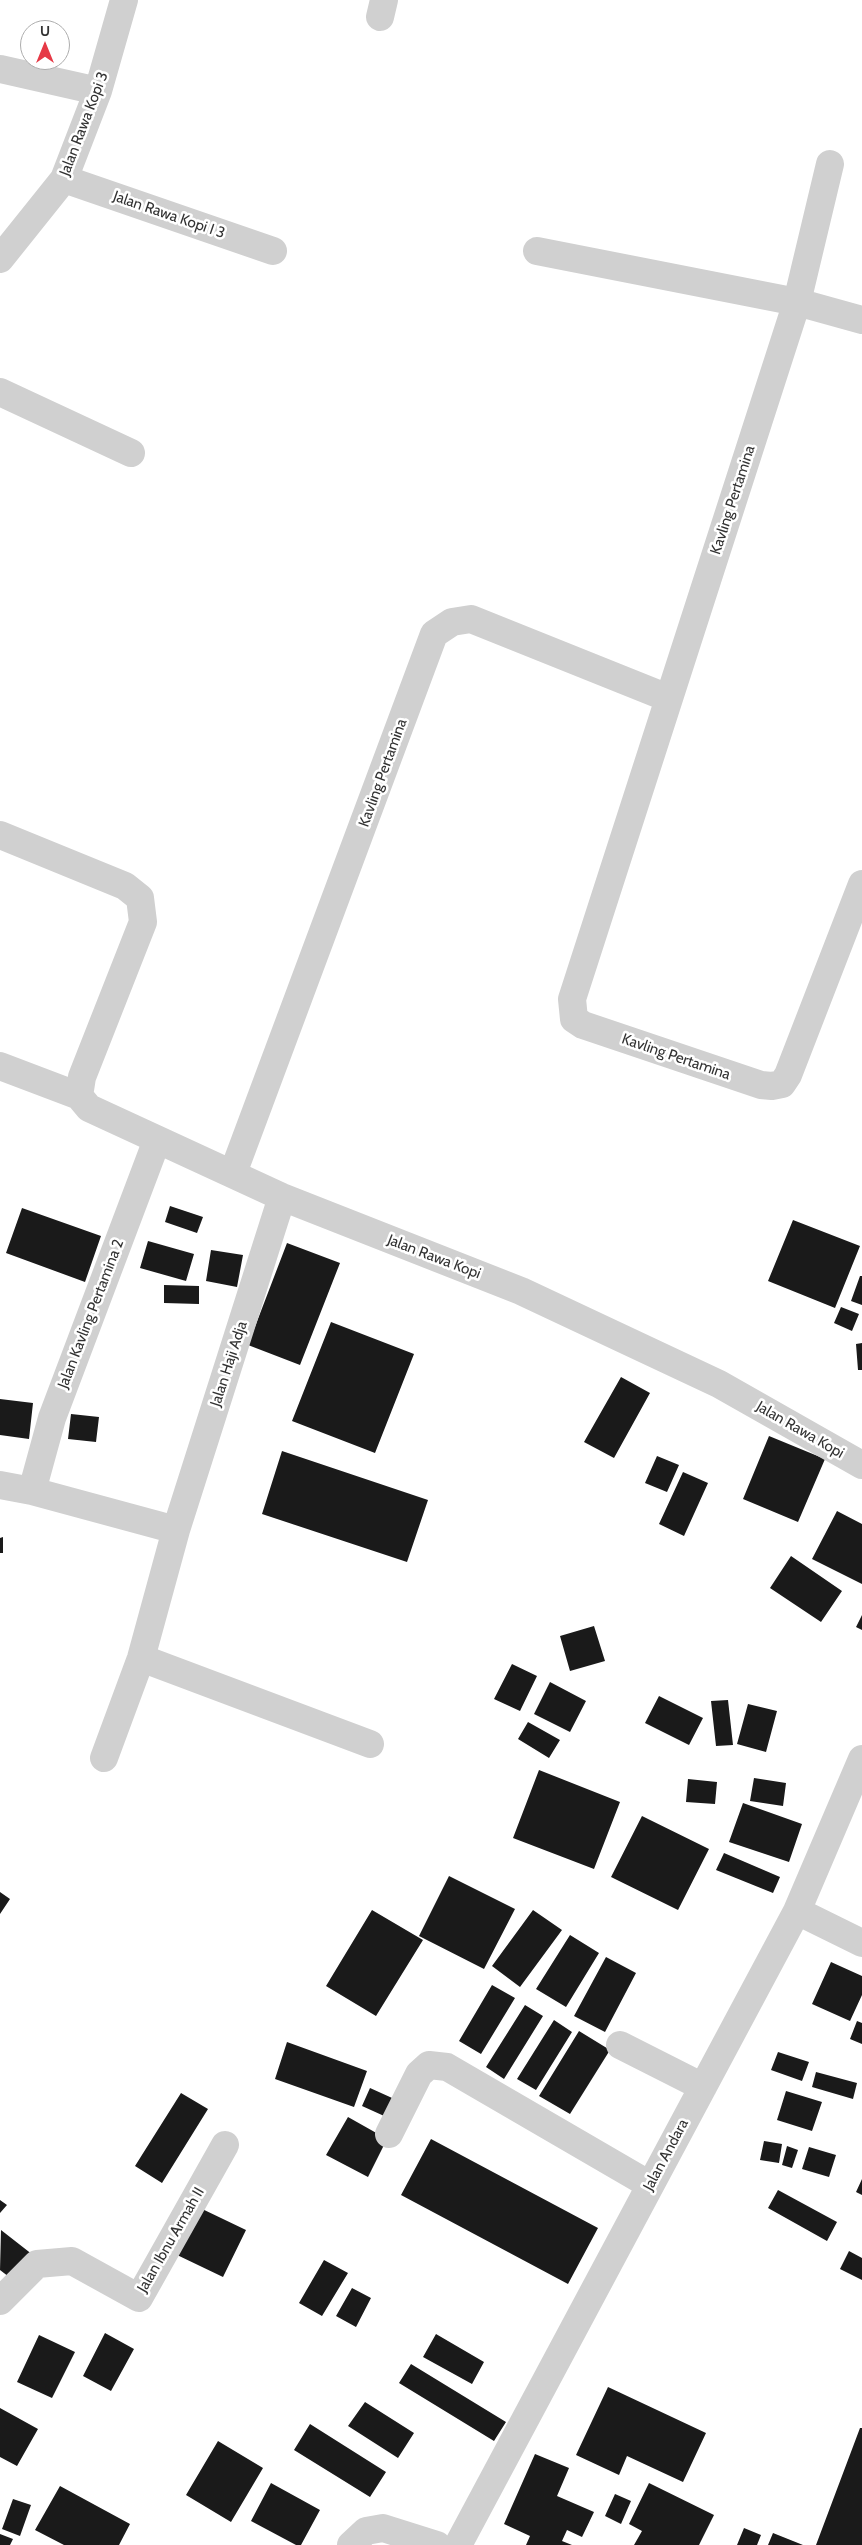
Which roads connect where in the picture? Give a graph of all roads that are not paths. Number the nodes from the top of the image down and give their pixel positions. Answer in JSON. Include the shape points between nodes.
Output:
{"nodes":[{"id":1,"x":124,"y":0,"type":"edge"},
{"id":2,"x":0,"y":69,"type":"edge"},
{"id":3,"x":98,"y":91,"type":"junction"},
{"id":4,"x":830,"y":164,"type":"dead end"},
{"id":5,"x":64,"y":179,"type":"junction"},
{"id":6,"x":273,"y":251,"type":"dead end"},
{"id":7,"x":537,"y":251,"type":"dead end"},
{"id":8,"x":0,"y":259,"type":"edge"},
{"id":9,"x":797,"y":302,"type":"junction"},
{"id":10,"x":862,"y":320,"type":"edge"},
{"id":11,"x":0,"y":392,"type":"edge"},
{"id":12,"x":131,"y":453,"type":"dead end"},
{"id":13,"x":668,"y":698,"type":"junction"},
{"id":14,"x":0,"y":835,"type":"edge"},
{"id":15,"x":862,"y":884,"type":"edge"},
{"id":16,"x":0,"y":1066,"type":"edge"},
{"id":17,"x":79,"y":1096,"type":"junction"},
{"id":18,"x":157,"y":1140,"type":"junction"},
{"id":19,"x":238,"y":1160,"type":"junction"},
{"id":20,"x":282,"y":1197,"type":"junction"},
{"id":21,"x":862,"y":1465,"type":"edge"},
{"id":22,"x":0,"y":1486,"type":"edge"},
{"id":23,"x":32,"y":1491,"type":"junction"},
{"id":24,"x":176,"y":1530,"type":"junction"},
{"id":25,"x":141,"y":1658,"type":"junction"},
{"id":26,"x":370,"y":1744,"type":"dead end"},
{"id":27,"x":104,"y":1758,"type":"dead end"},
{"id":28,"x":862,"y":1759,"type":"edge"},
{"id":29,"x":797,"y":1911,"type":"junction"},
{"id":30,"x":862,"y":1943,"type":"edge"},
{"id":31,"x":620,"y":2045,"type":"dead end"},
{"id":32,"x":703,"y":2087,"type":"junction"},
{"id":33,"x":389,"y":2134,"type":"dead end"},
{"id":34,"x":225,"y":2145,"type":"dead end"},
{"id":35,"x":650,"y":2185,"type":"junction"},
{"id":36,"x":0,"y":2301,"type":"edge"},
{"id":37,"x":351,"y":2545,"type":"edge"},
{"id":38,"x":437,"y":2545,"type":"edge"},
{"id":39,"x":458,"y":2545,"type":"edge"}],
"edges":[{"from":1,"to":3,"type":"street","name":"Jalan Rawa Kopi 3"},
{"from":2,"to":3,"type":"street"},
{"from":3,"to":5,"type":"street","name":"Jalan Rawa Kopi 3"},
{"from":4,"to":9,"type":"street","name":"Kavling Pertamina"},
{"from":5,"to":6,"type":"street","name":"Jalan Rawa Kopi I 3"},
{"from":5,"to":8,"type":"street","name":"Jalan Rawa Kopi 3"},
{"from":7,"to":9,"type":"street"},
{"from":9,"to":10,"type":"street"},
{"from":9,"to":13,"type":"street","name":"Kavling Pertamina"},
{"from":11,"to":12,"type":"street"},
{"from":13,"to":15,"type":"street","name":"Kavling Pertamina","via":[[572,999],[574,1019],[583,1025],[761,1085],[782,1084]]},
{"from":13,"to":19,"type":"street","name":"Kavling Pertamina","via":[[471,618],[452,622],[434,634]]},
{"from":14,"to":17,"type":"street","via":[[125,886],[140,898],[144,922],[82,1077]]},
{"from":16,"to":17,"type":"street","name":"Jalan Rawa Kopi"},
{"from":17,"to":18,"type":"street","name":"Jalan Rawa Kopi","via":[[90,1108]]},
{"from":18,"to":19,"type":"street","name":"Jalan Rawa Kopi"},
{"from":18,"to":23,"type":"street","name":"Jalan Kavling Pertamina 2","via":[[52,1418]]},
{"from":19,"to":20,"type":"street","name":"Jalan Rawa Kopi"},
{"from":20,"to":21,"type":"street","name":"Jalan Rawa Kopi","via":[[521,1291],[719,1384]]},
{"from":20,"to":24,"type":"street","name":"Jalan Haji Adja"},
{"from":22,"to":23,"type":"street"},
{"from":23,"to":24,"type":"street"},
{"from":24,"to":25,"type":"street","name":"Jalan Haji Adja"},
{"from":25,"to":26,"type":"street"},
{"from":25,"to":27,"type":"street","name":"Jalan Haji Adja"},
{"from":28,"to":29,"type":"street","name":"Jalan Andara"},
{"from":29,"to":30,"type":"street"},
{"from":29,"to":32,"type":"street","name":"Jalan Andara"},
{"from":31,"to":32,"type":"street"},
{"from":32,"to":35,"type":"street","name":"Jalan Andara"},
{"from":33,"to":35,"type":"street","via":[[419,2074],[429,2065],[448,2067]]},
{"from":34,"to":36,"type":"street","name":"Jalan Ibnu Armah II","via":[[139,2298],[72,2261],[37,2264]]},
{"from":35,"to":39,"type":"street","name":"Jalan Andara"},
{"from":37,"to":38,"type":"street","via":[[366,2530],[383,2528]]}]}
